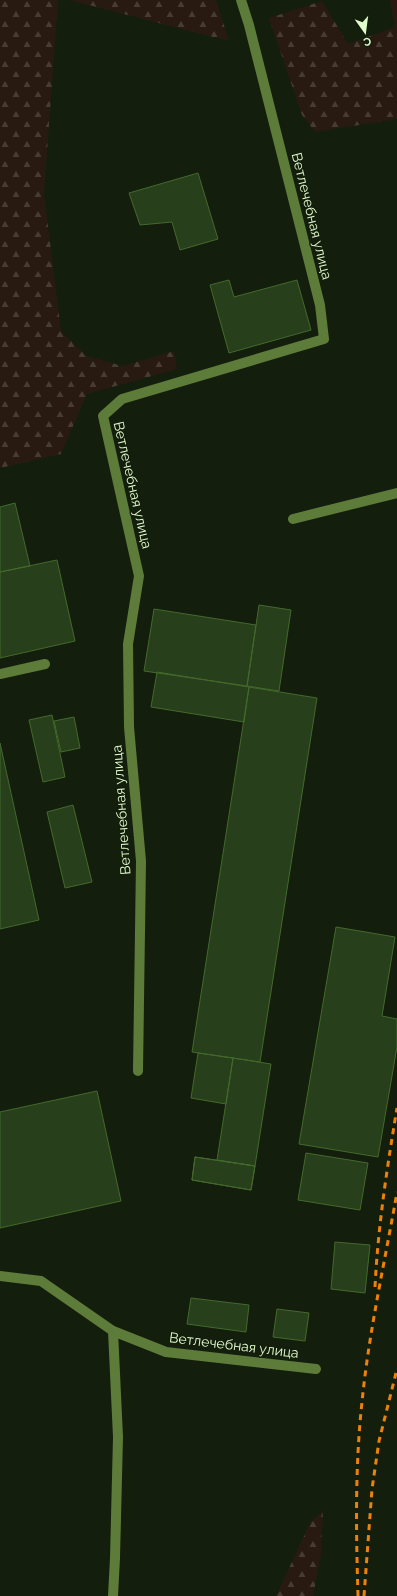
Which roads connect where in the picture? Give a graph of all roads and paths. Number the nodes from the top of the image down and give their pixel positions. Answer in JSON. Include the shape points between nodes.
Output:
{"nodes":[{"id":1,"x":241,"y":0,"type":"edge"},
{"id":2,"x":397,"y":493,"type":"edge"},
{"id":3,"x":293,"y":519,"type":"dead end"},
{"id":4,"x":45,"y":664,"type":"dead end"},
{"id":5,"x":0,"y":674,"type":"edge"},
{"id":6,"x":138,"y":1071,"type":"dead end"},
{"id":7,"x":0,"y":1276,"type":"edge"},
{"id":8,"x":113,"y":1331,"type":"junction"},
{"id":9,"x":316,"y":1369,"type":"dead end"},
{"id":10,"x":113,"y":1596,"type":"edge"}],
"edges":[{"from":1,"to":6,"type":"lane","name":"Ветлечебная улица","via":[[320,305],[324,339],[122,400],[103,416],[140,576],[128,644],[129,726],[141,861]]},
{"from":2,"to":3,"type":"lane"},
{"from":4,"to":5,"type":"lane"},
{"from":7,"to":8,"type":"lane","name":"Ветлечебная улица","via":[[42,1281]]},
{"from":8,"to":9,"type":"lane","name":"Ветлечебная улица","via":[[166,1352]]},
{"from":8,"to":10,"type":"lane","via":[[118,1437]]}]}
